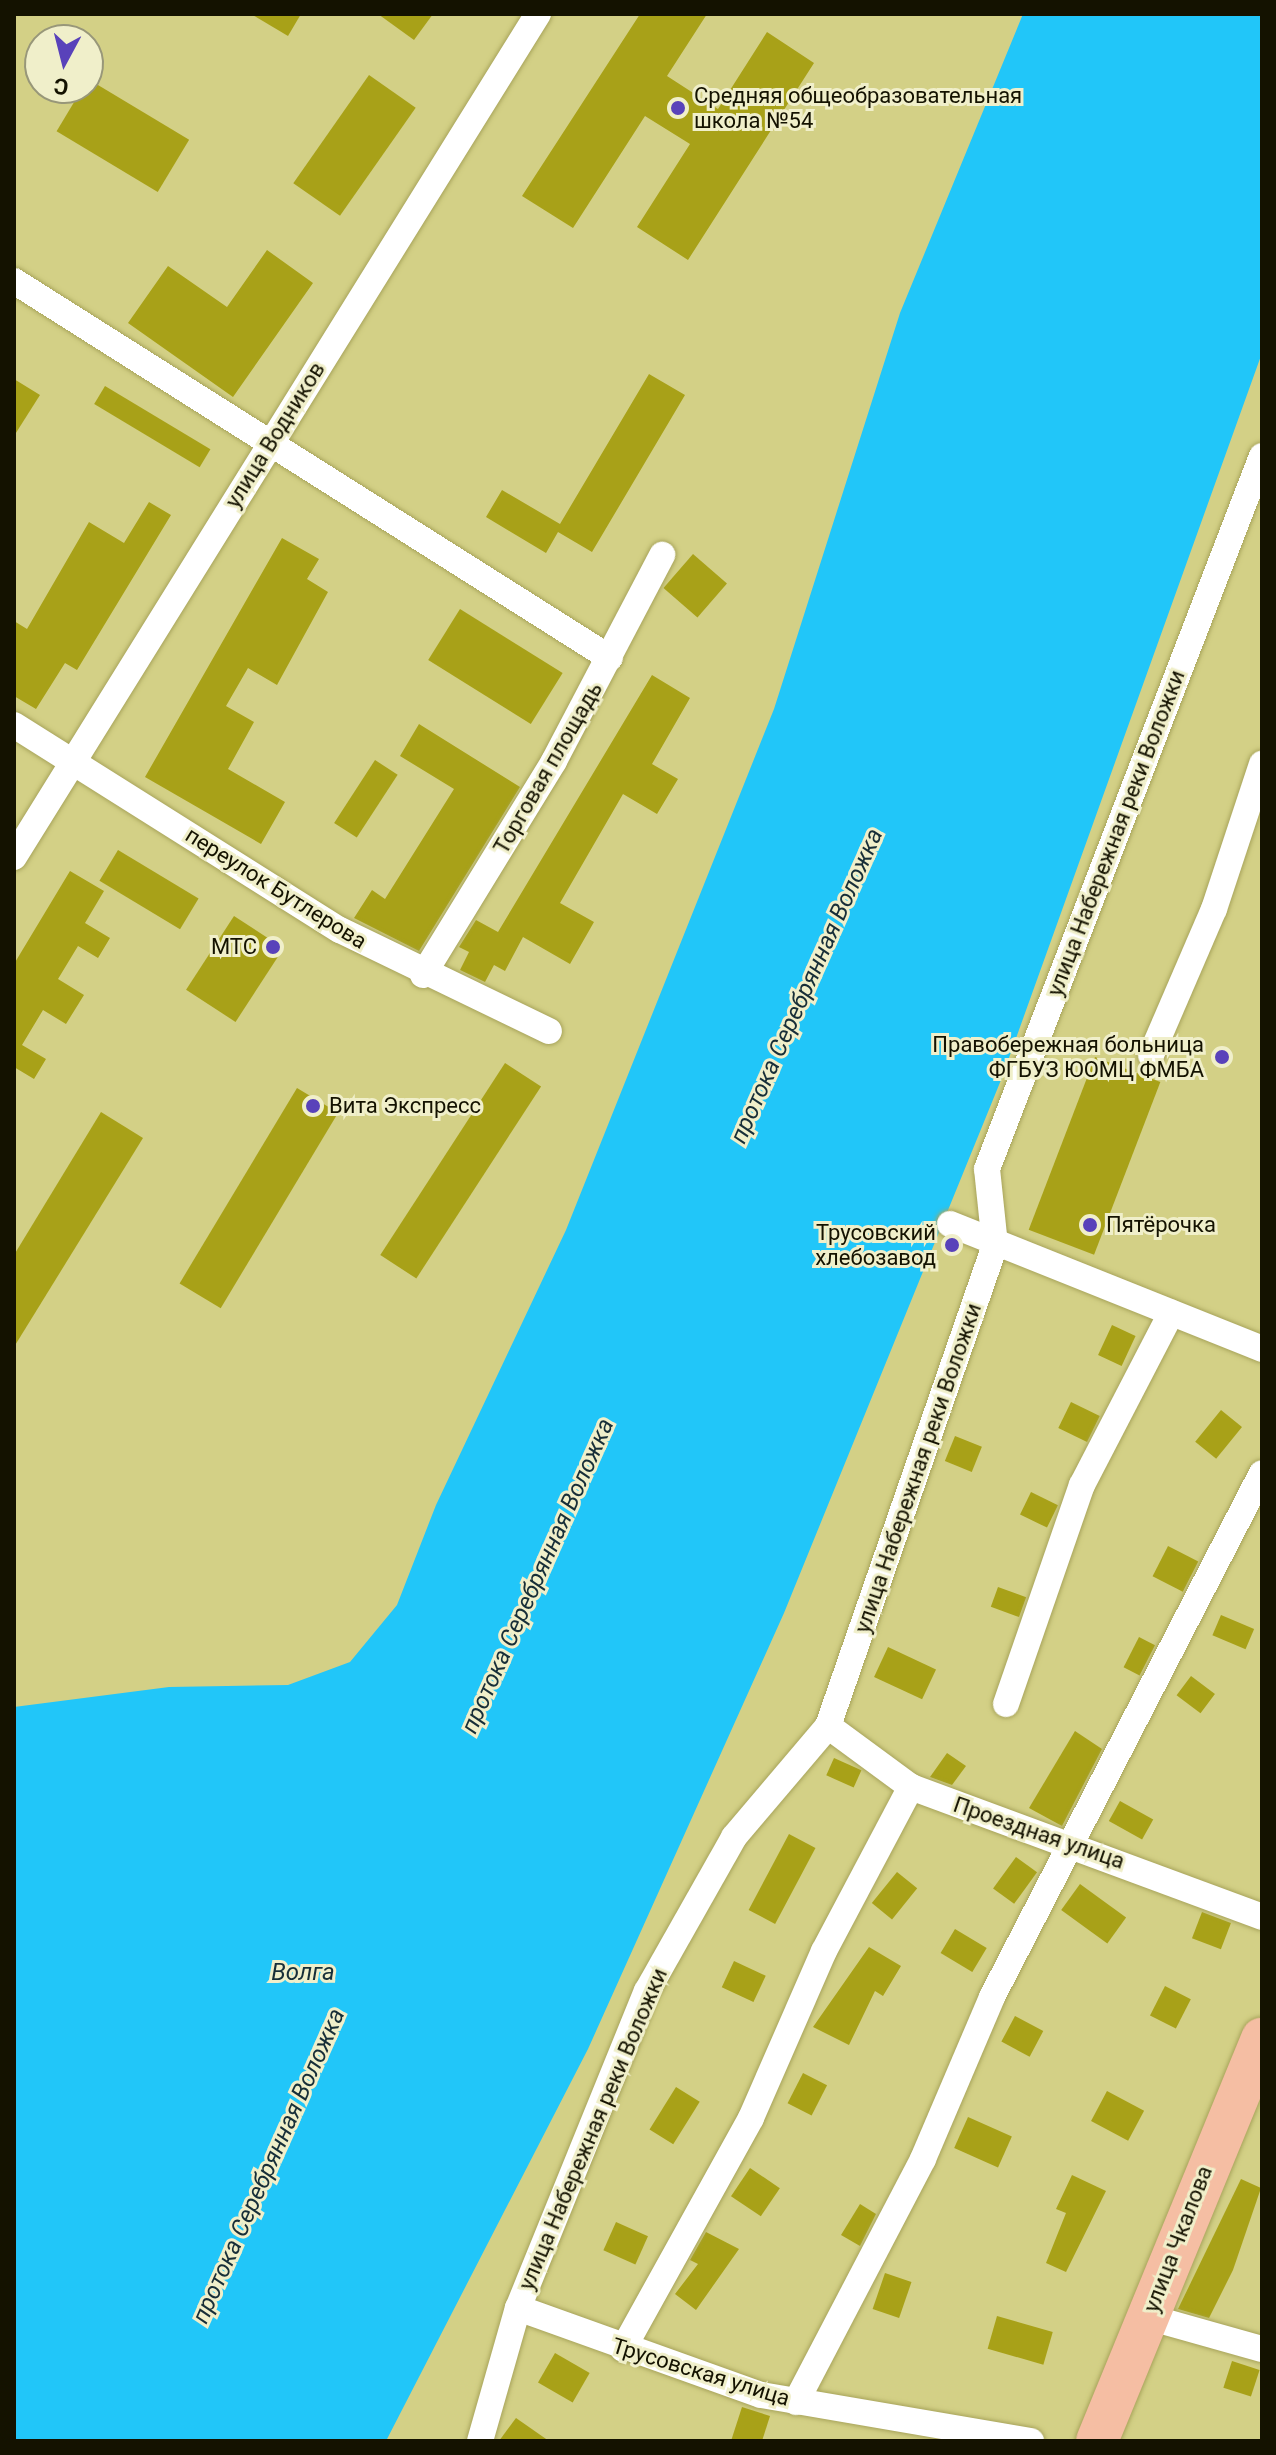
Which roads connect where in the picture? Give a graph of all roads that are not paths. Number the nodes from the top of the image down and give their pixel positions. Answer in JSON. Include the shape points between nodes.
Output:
{"nodes":[{"id":1,"x":538,"y":14,"type":"edge"},
{"id":2,"x":14,"y":281,"type":"edge"},
{"id":3,"x":270,"y":443,"type":"junction"},
{"id":4,"x":1262,"y":456,"type":"edge"},
{"id":5,"x":662,"y":555,"type":"dead end"},
{"id":6,"x":610,"y":658,"type":"junction"},
{"id":7,"x":14,"y":725,"type":"edge"},
{"id":8,"x":71,"y":761,"type":"junction"},
{"id":9,"x":1262,"y":764,"type":"edge"},
{"id":10,"x":14,"y":857,"type":"edge"},
{"id":11,"x":423,"y":975,"type":"junction"},
{"id":12,"x":549,"y":1031,"type":"dead end"},
{"id":13,"x":1151,"y":1055,"type":"dead end"},
{"id":14,"x":950,"y":1224,"type":"dead end"},
{"id":15,"x":995,"y":1245,"type":"junction"},
{"id":16,"x":1171,"y":1313,"type":"junction"},
{"id":17,"x":1262,"y":1349,"type":"edge"},
{"id":18,"x":1262,"y":1473,"type":"edge"},
{"id":19,"x":1006,"y":1704,"type":"dead end"},
{"id":20,"x":828,"y":1726,"type":"junction"},
{"id":21,"x":911,"y":1787,"type":"junction"},
{"id":22,"x":1077,"y":1842,"type":"junction"},
{"id":23,"x":1262,"y":1917,"type":"edge"},
{"id":24,"x":1262,"y":2038,"type":"edge"},
{"id":25,"x":518,"y":2308,"type":"junction"},
{"id":26,"x":1148,"y":2317,"type":"junction"},
{"id":27,"x":623,"y":2349,"type":"junction"},
{"id":28,"x":1262,"y":2349,"type":"edge"},
{"id":29,"x":796,"y":2402,"type":"junction"},
{"id":30,"x":480,"y":2441,"type":"edge"},
{"id":31,"x":1031,"y":2441,"type":"edge"},
{"id":32,"x":1097,"y":2441,"type":"edge"}],
"edges":[{"from":1,"to":3,"type":"street","name":"улица Водников"},
{"from":2,"to":3,"type":"street"},
{"from":3,"to":6,"type":"street"},
{"from":3,"to":8,"type":"street","name":"улица Водников"},
{"from":4,"to":15,"type":"street","name":"улица Набережная реки Воложки","via":[[987,1169]]},
{"from":5,"to":6,"type":"street","name":"Торговая площадь"},
{"from":6,"to":11,"type":"street","name":"Торговая площадь"},
{"from":7,"to":8,"type":"street","name":"переулок Бутлерова"},
{"from":8,"to":10,"type":"street","name":"улица Водников"},
{"from":8,"to":11,"type":"street","name":"переулок Бутлерова"},
{"from":9,"to":13,"type":"street","via":[[1214,909]]},
{"from":11,"to":12,"type":"street","name":"переулок Бутлерова"},
{"from":14,"to":15,"type":"street"},
{"from":15,"to":16,"type":"street"},
{"from":15,"to":20,"type":"street","name":"улица Набережная реки Воложки"},
{"from":16,"to":17,"type":"street"},
{"from":16,"to":19,"type":"street","via":[[1082,1485]]},
{"from":18,"to":22,"type":"street"},
{"from":20,"to":21,"type":"street","name":"Проездная улица"},
{"from":20,"to":25,"type":"street","name":"улица Набережная реки Воложки","via":[[734,1837],[647,1991]]},
{"from":21,"to":22,"type":"street","name":"Проездная улица"},
{"from":21,"to":27,"type":"street","via":[[824,1951],[751,2118]]},
{"from":22,"to":23,"type":"street","name":"Проездная улица"},
{"from":22,"to":29,"type":"street","via":[[992,1997],[923,2159]]},
{"from":24,"to":26,"type":"main road","name":"улица Чкалова"},
{"from":25,"to":27,"type":"street","name":"Трусовская улица"},
{"from":25,"to":30,"type":"street","name":"улица Набережная реки Воложки"},
{"from":26,"to":28,"type":"street"},
{"from":26,"to":32,"type":"main road","name":"улица Чкалова"},
{"from":27,"to":29,"type":"street","name":"Трусовская улица"},
{"from":29,"to":31,"type":"street","name":"Трусовская улица"}]}
